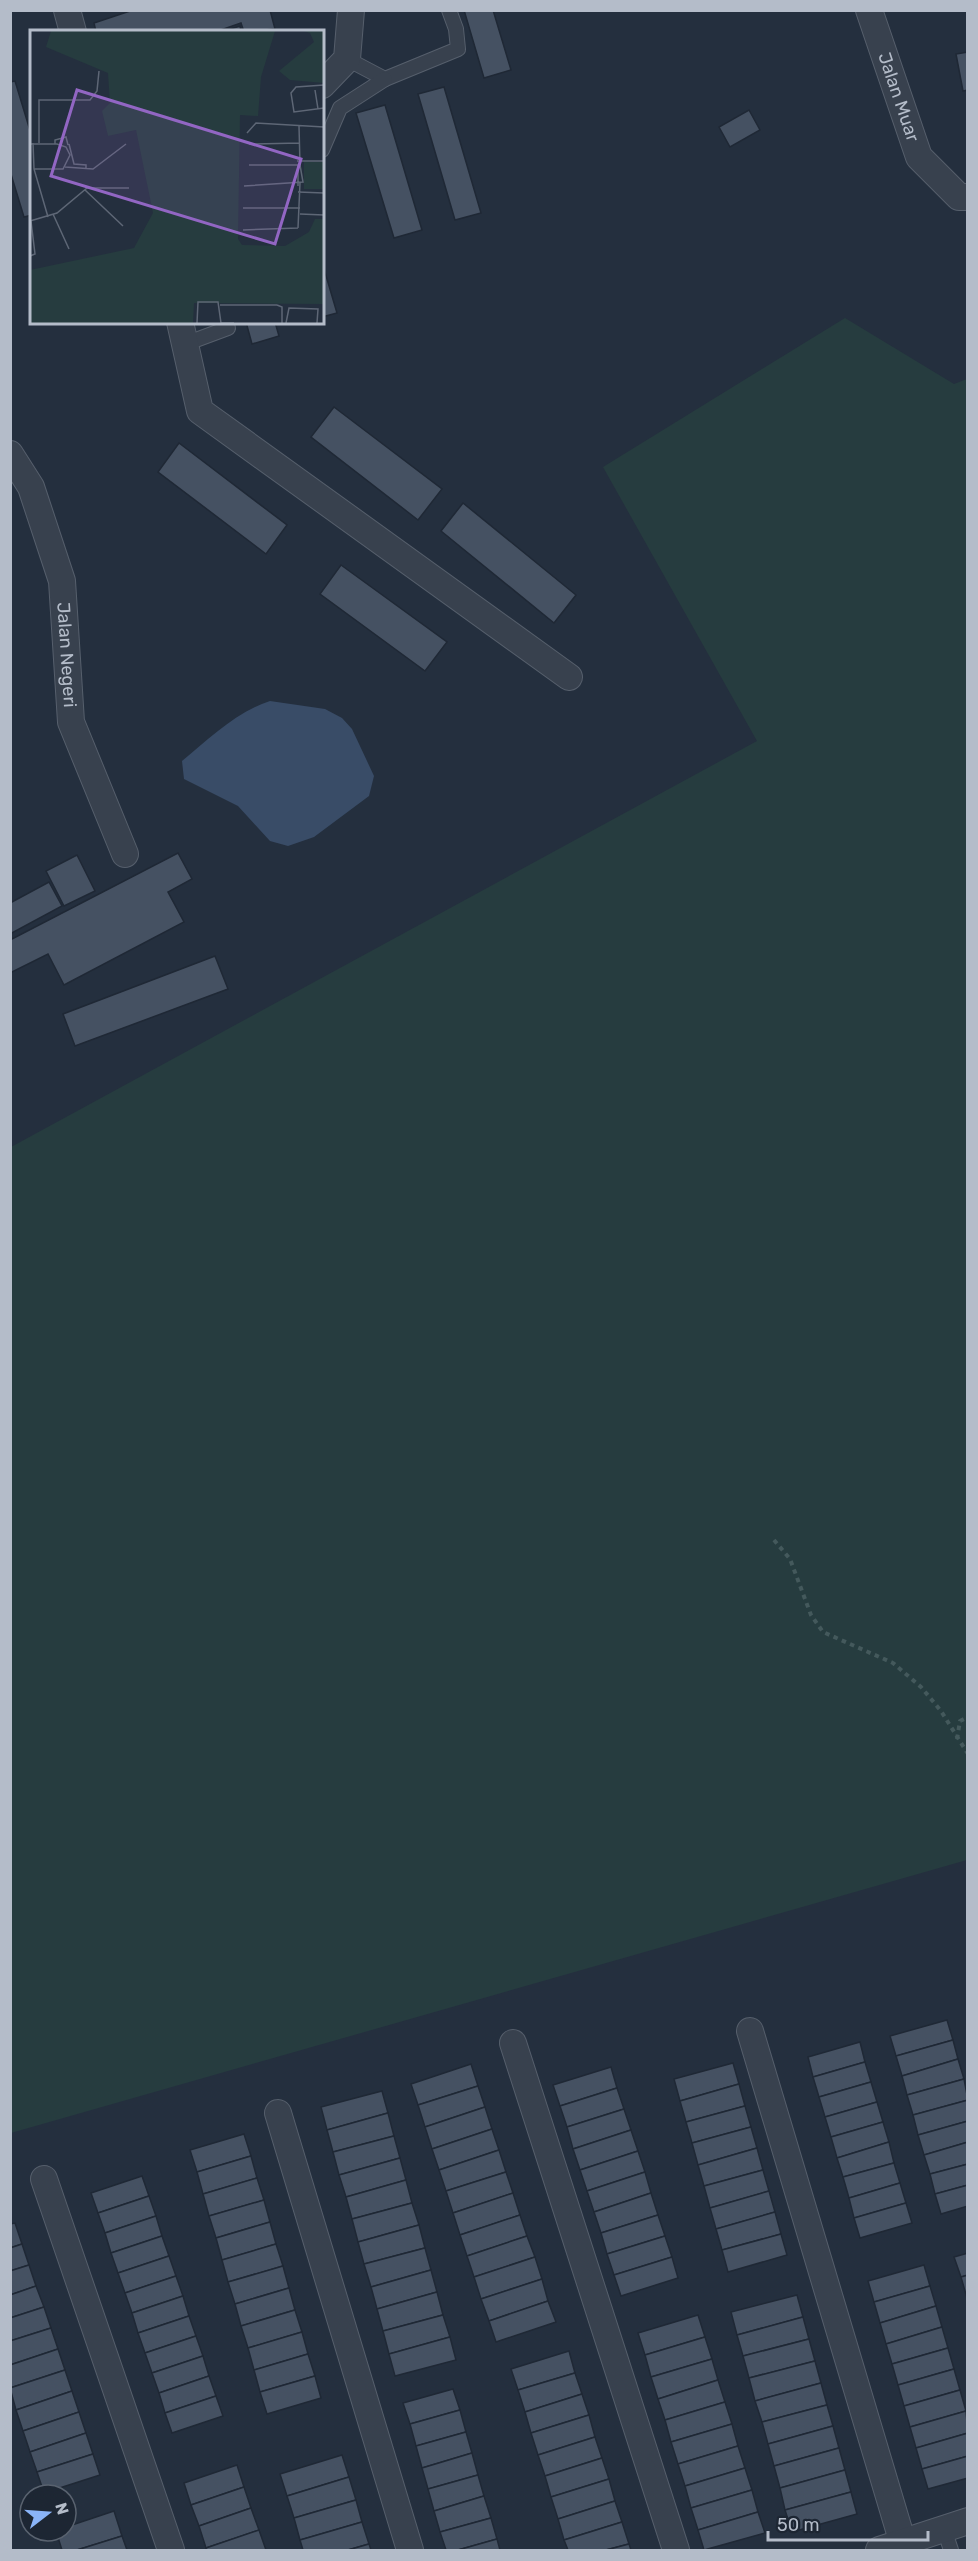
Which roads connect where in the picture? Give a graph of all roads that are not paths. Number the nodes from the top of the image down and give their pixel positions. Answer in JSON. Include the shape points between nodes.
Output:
{"nodes":[{"id":1,"x":67,"y":10,"type":"edge"},
{"id":2,"x":351,"y":10,"type":"edge"},
{"id":3,"x":449,"y":10,"type":"edge"},
{"id":4,"x":869,"y":10,"type":"edge"},
{"id":5,"x":72,"y":30,"type":"edge"},
{"id":6,"x":347,"y":59,"type":"junction"},
{"id":7,"x":386,"y":79,"type":"junction"},
{"id":8,"x":324,"y":83,"type":"edge"},
{"id":9,"x":324,"y":145,"type":"edge"},
{"id":10,"x":968,"y":197,"type":"edge"},
{"id":11,"x":227,"y":324,"type":"edge"},
{"id":12,"x":182,"y":333,"type":"edge"},
{"id":13,"x":10,"y":454,"type":"edge"},
{"id":14,"x":569,"y":677,"type":"dead end"},
{"id":15,"x":125,"y":854,"type":"dead end"},
{"id":16,"x":750,"y":2031,"type":"dead end"},
{"id":17,"x":513,"y":2043,"type":"dead end"},
{"id":18,"x":278,"y":2113,"type":"dead end"},
{"id":19,"x":44,"y":2180,"type":"dead end"},
{"id":20,"x":954,"y":2533,"type":"edge"},
{"id":21,"x":895,"y":2548,"type":"edge"},
{"id":22,"x":171,"y":2550,"type":"edge"},
{"id":23,"x":410,"y":2550,"type":"edge"},
{"id":24,"x":676,"y":2550,"type":"edge"}],
"edges":[{"from":1,"to":5,"type":"street"},
{"from":2,"to":6,"type":"street"},
{"from":3,"to":7,"type":"lane","via":[[458,49]]},
{"from":4,"to":10,"type":"street","name":"Jalan Muar","via":[[919,157],[959,197]]},
{"from":6,"to":7,"type":"lane"},
{"from":6,"to":8,"type":"street"},
{"from":7,"to":9,"type":"lane","via":[[340,108]]},
{"from":11,"to":12,"type":"lane","via":[[228,328]]},
{"from":12,"to":14,"type":"street","via":[[200,411]]},
{"from":13,"to":15,"type":"street","name":"Jalan Negeri","via":[[31,487],[62,581],[71,722]]},
{"from":16,"to":21,"type":"street"},
{"from":17,"to":24,"type":"street"},
{"from":18,"to":23,"type":"street"},
{"from":19,"to":22,"type":"street"},
{"from":20,"to":21,"type":"street"}]}
